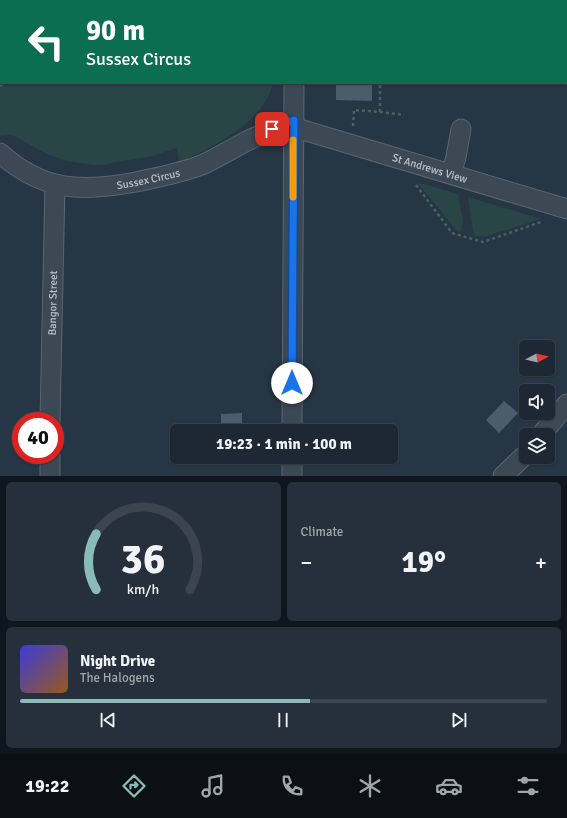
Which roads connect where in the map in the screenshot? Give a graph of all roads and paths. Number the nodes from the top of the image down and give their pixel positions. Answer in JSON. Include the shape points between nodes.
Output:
{"nodes":[{"id":1,"x":294,"y":84,"type":"edge"},
{"id":2,"x":380,"y":84,"type":"edge"},
{"id":3,"x":380,"y":112,"type":"junction"},
{"id":4,"x":404,"y":115,"type":"dead end"},
{"id":5,"x":293,"y":123,"type":"junction"},
{"id":6,"x":461,"y":129,"type":"dead end"},
{"id":7,"x":353,"y":145,"type":"junction"},
{"id":8,"x":0,"y":153,"type":"edge"},
{"id":9,"x":451,"y":174,"type":"junction"},
{"id":10,"x":415,"y":182,"type":"dead end"},
{"id":11,"x":55,"y":184,"type":"junction"},
{"id":12,"x":567,"y":209,"type":"edge"},
{"id":13,"x":542,"y":222,"type":"dead end"},
{"id":14,"x":567,"y":404,"type":"edge"},
{"id":15,"x":50,"y":412,"type":"edge"},
{"id":16,"x":292,"y":424,"type":"edge"},
{"id":17,"x":547,"y":428,"type":"edge"},
{"id":18,"x":519,"y":461,"type":"edge"},
{"id":19,"x":50,"y":464,"type":"edge"},
{"id":20,"x":292,"y":464,"type":"edge"},
{"id":21,"x":50,"y":476,"type":"edge"},
{"id":22,"x":292,"y":476,"type":"edge"},
{"id":23,"x":503,"y":476,"type":"edge"}],
"edges":[{"from":1,"to":5,"type":"street"},
{"from":2,"to":3,"type":"path"},
{"from":3,"to":4,"type":"path"},
{"from":3,"to":7,"type":"path","via":[[354,110]]},
{"from":5,"to":7,"type":"street","name":"St Andrews View"},
{"from":5,"to":11,"type":"street","name":"Sussex Circus","via":[[272,129],[203,164],[155,179],[95,188]]},
{"from":5,"to":16,"type":"street"},
{"from":6,"to":9,"type":"street"},
{"from":7,"to":9,"type":"street","name":"St Andrews View"},
{"from":8,"to":11,"type":"street","name":"Sussex Circus","via":[[17,167]]},
{"from":9,"to":12,"type":"street","name":"St Andrews View"},
{"from":10,"to":13,"type":"path","via":[[452,233],[483,242]]},
{"from":11,"to":15,"type":"street","name":"Bangor Street"},
{"from":14,"to":17,"type":"street"},
{"from":18,"to":23,"type":"street"},
{"from":19,"to":21,"type":"street"},
{"from":20,"to":22,"type":"street"}]}
